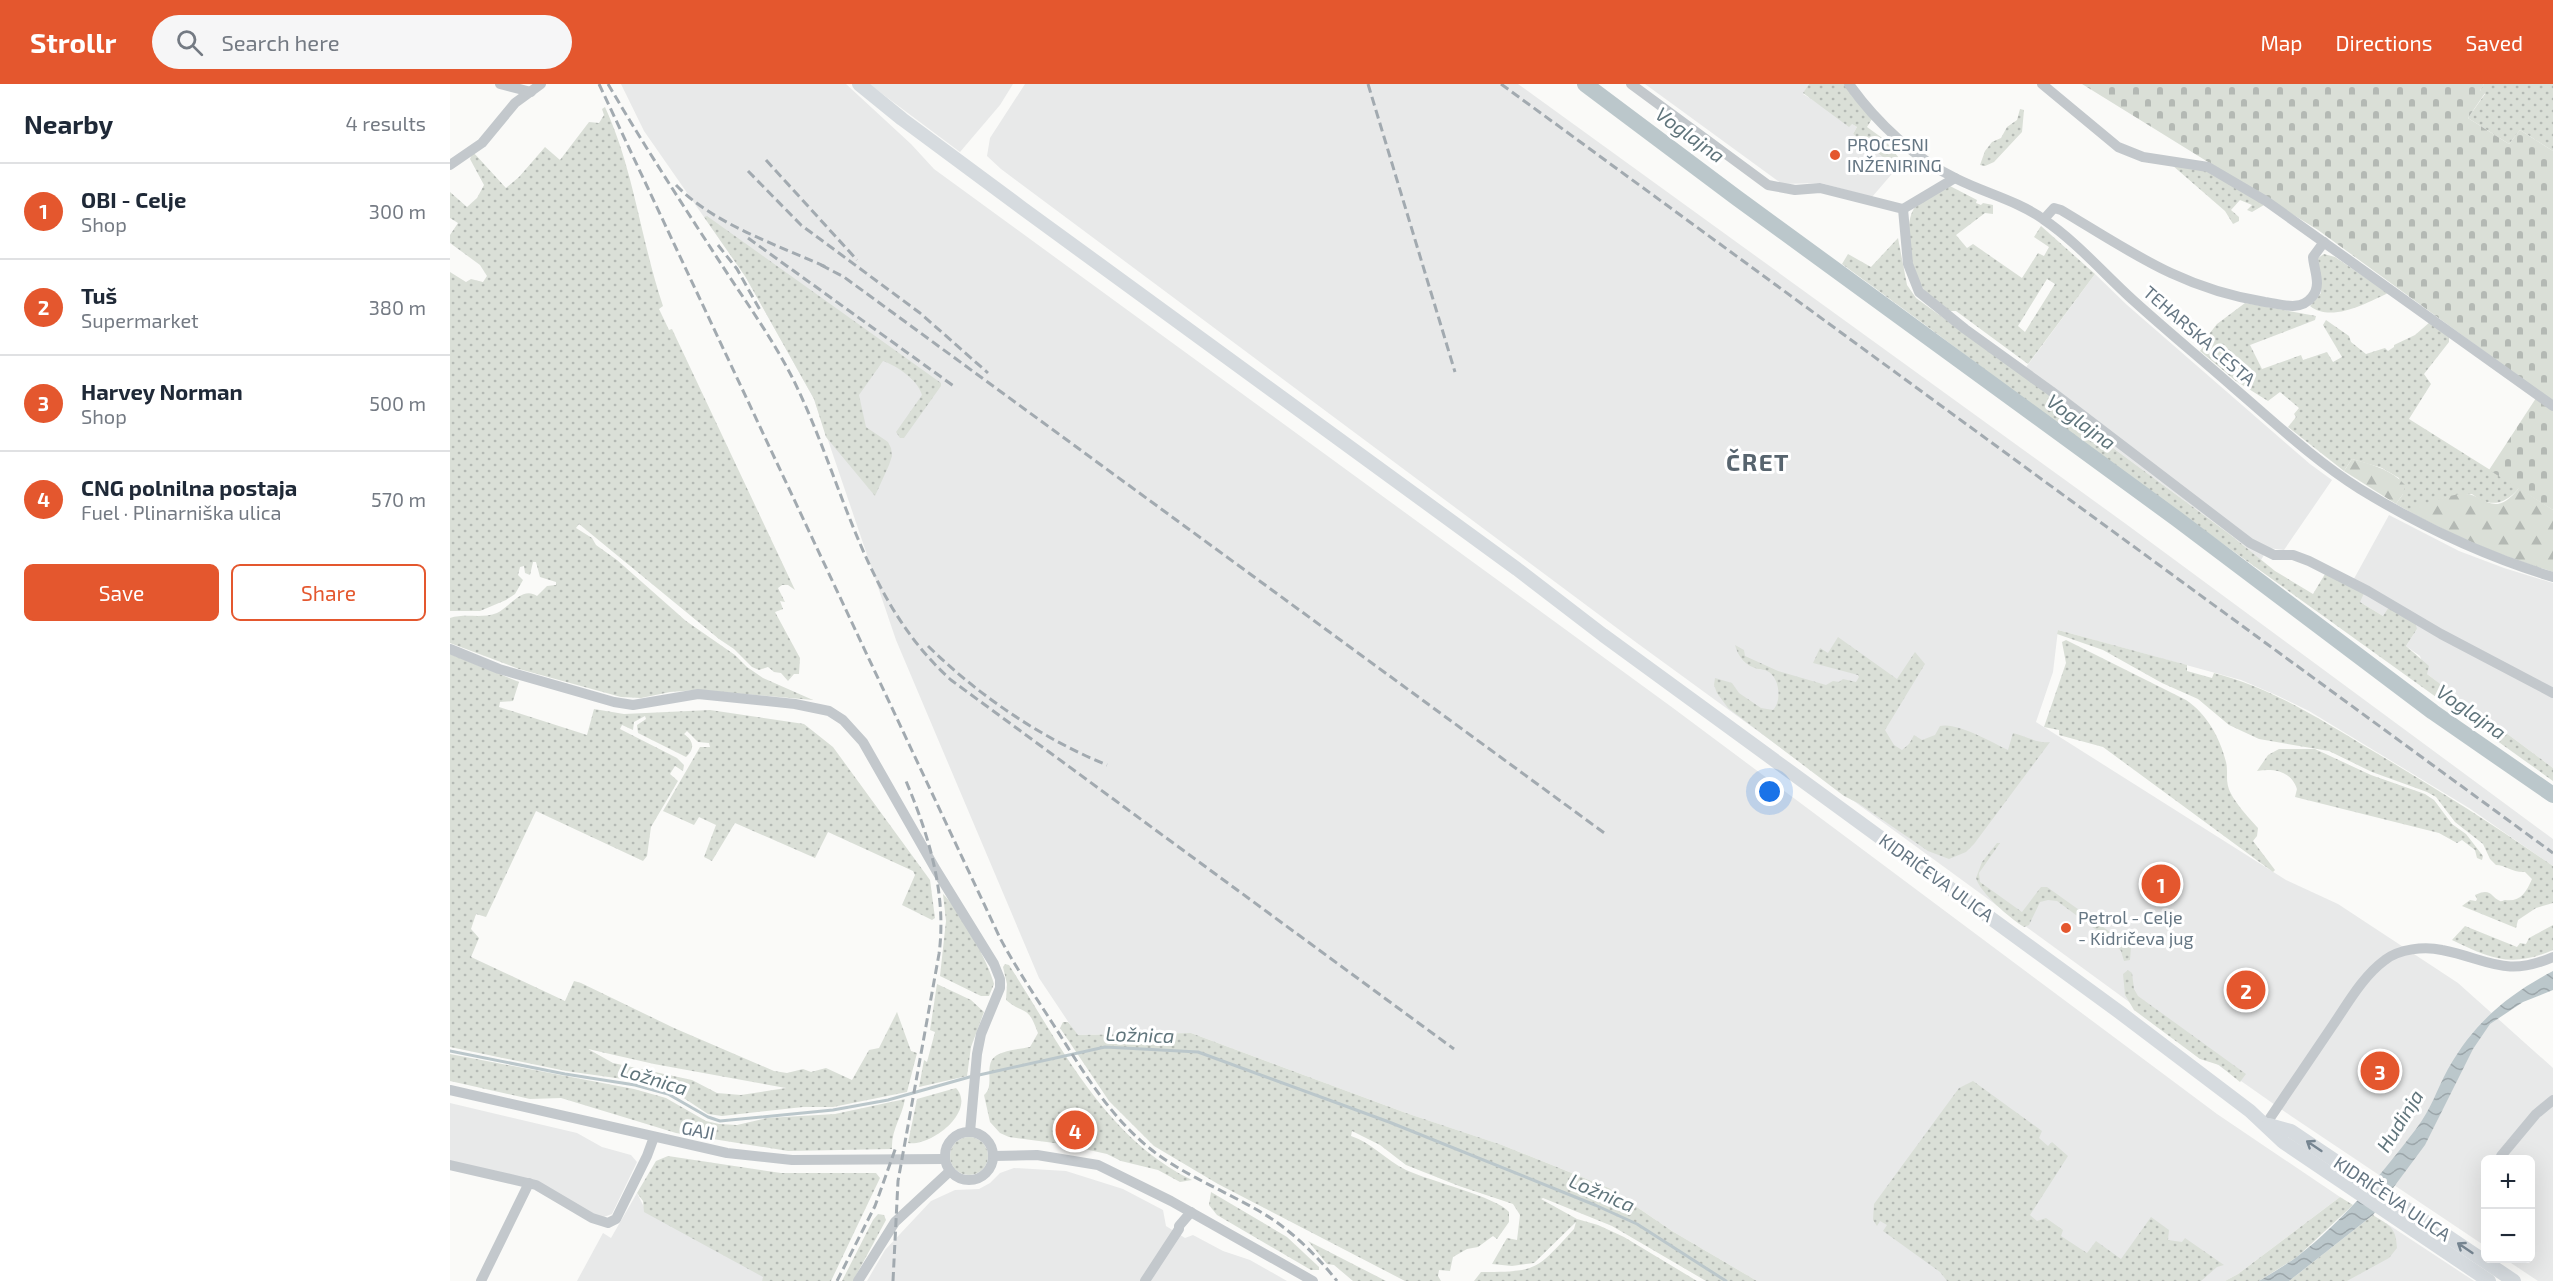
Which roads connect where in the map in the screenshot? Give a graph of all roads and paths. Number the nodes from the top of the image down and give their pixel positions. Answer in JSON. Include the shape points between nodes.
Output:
{"nodes":[{"id":1,"x":500,"y":84,"type":"edge"},
{"id":2,"x":541,"y":84,"type":"edge"},
{"id":3,"x":859,"y":84,"type":"edge"},
{"id":4,"x":1631,"y":84,"type":"edge"},
{"id":5,"x":1850,"y":84,"type":"edge"},
{"id":6,"x":2044,"y":85,"type":"edge"},
{"id":7,"x":531,"y":92,"type":"junction"},
{"id":8,"x":450,"y":165,"type":"edge"},
{"id":9,"x":1955,"y":178,"type":"junction"},
{"id":10,"x":1903,"y":209,"type":"junction"},
{"id":11,"x":2044,"y":219,"type":"junction"},
{"id":12,"x":2324,"y":242,"type":"junction"},
{"id":13,"x":2553,"y":406,"type":"edge"},
{"id":14,"x":2553,"y":577,"type":"edge"},
{"id":15,"x":450,"y":649,"type":"edge"},
{"id":16,"x":2553,"y":693,"type":"edge"},
{"id":17,"x":2553,"y":957,"type":"edge"},
{"id":18,"x":450,"y":1090,"type":"edge"},
{"id":19,"x":2553,"y":1100,"type":"edge"},
{"id":20,"x":2266,"y":1124,"type":"junction"},
{"id":21,"x":970,"y":1132,"type":"junction"},
{"id":22,"x":654,"y":1137,"type":"junction"},
{"id":23,"x":2502,"y":1155,"type":"edge"},
{"id":24,"x":994,"y":1156,"type":"junction"},
{"id":25,"x":945,"y":1159,"type":"junction"},
{"id":26,"x":450,"y":1165,"type":"edge"},
{"id":27,"x":950,"y":1171,"type":"junction"},
{"id":28,"x":529,"y":1183,"type":"junction"},
{"id":29,"x":1191,"y":1212,"type":"junction"},
{"id":30,"x":2405,"y":1216,"type":"junction"},
{"id":31,"x":481,"y":1281,"type":"edge"},
{"id":32,"x":858,"y":1281,"type":"edge"},
{"id":33,"x":1145,"y":1281,"type":"edge"},
{"id":34,"x":1313,"y":1281,"type":"edge"},
{"id":35,"x":2489,"y":1281,"type":"edge"},
{"id":36,"x":2514,"y":1281,"type":"edge"}],
"edges":[{"from":1,"to":7,"type":"street"},
{"from":2,"to":7,"type":"street"},
{"from":3,"to":20,"type":"main road","name":"KIDRIČEVA ULICA"},
{"from":4,"to":10,"type":"street","via":[[1768,185],[1795,190],[1820,188]]},
{"from":5,"to":9,"type":"street","name":"TEHARSKA CESTA","via":[[1907,146]]},
{"from":6,"to":12,"type":"street","via":[[2118,147],[2143,157],[2208,167]]},
{"from":7,"to":8,"type":"street","via":[[515,104],[482,143]]},
{"from":9,"to":10,"type":"street"},
{"from":9,"to":11,"type":"street","name":"TEHARSKA CESTA"},
{"from":10,"to":16,"type":"street","via":[[1906,257],[1919,292],[2241,536],[2274,555],[2293,555],[2309,561]]},
{"from":11,"to":12,"type":"street","via":[[2054,208],[2061,210],[2167,273],[2244,299],[2292,307],[2308,302],[2315,292],[2313,257]]},
{"from":11,"to":14,"type":"street","name":"TEHARSKA CESTA","via":[[2295,441],[2359,488],[2462,545]]},
{"from":12,"to":13,"type":"street"},
{"from":15,"to":21,"type":"street","via":[[499,669],[614,702],[633,705],[698,694],[795,704],[829,711],[843,720],[863,742],[1000,979],[977,1054]]},
{"from":17,"to":20,"type":"street","via":[[2527,967],[2511,968],[2428,948],[2385,959],[2343,1011]]},
{"from":18,"to":22,"type":"street","name":"GAJI"},
{"from":19,"to":23,"type":"street"},
{"from":20,"to":30,"type":"main road","name":"KIDRIČEVA ULICA","via":[[2283,1142]]},
{"from":21,"to":24,"type":"street","via":[[987,1139]]},
{"from":21,"to":25,"type":"street","via":[[948,1143]]},
{"from":22,"to":25,"type":"street","name":"GAJI","via":[[770,1158]]},
{"from":22,"to":28,"type":"street","via":[[616,1219],[608,1223]]},
{"from":24,"to":27,"type":"street","via":[[988,1173],[975,1180],[960,1179]]},
{"from":24,"to":29,"type":"street","via":[[1037,1155],[1098,1165]]},
{"from":25,"to":27,"type":"street"},
{"from":26,"to":28,"type":"street"},
{"from":27,"to":32,"type":"street","via":[[895,1222]]},
{"from":28,"to":31,"type":"street"},
{"from":29,"to":33,"type":"street"},
{"from":29,"to":34,"type":"street"},
{"from":30,"to":35,"type":"main road","name":"KIDRIČEVA ULICA"},
{"from":36,"to":30,"type":"main road","name":"KIDRIČEVA ULICA","one_way":true}]}
